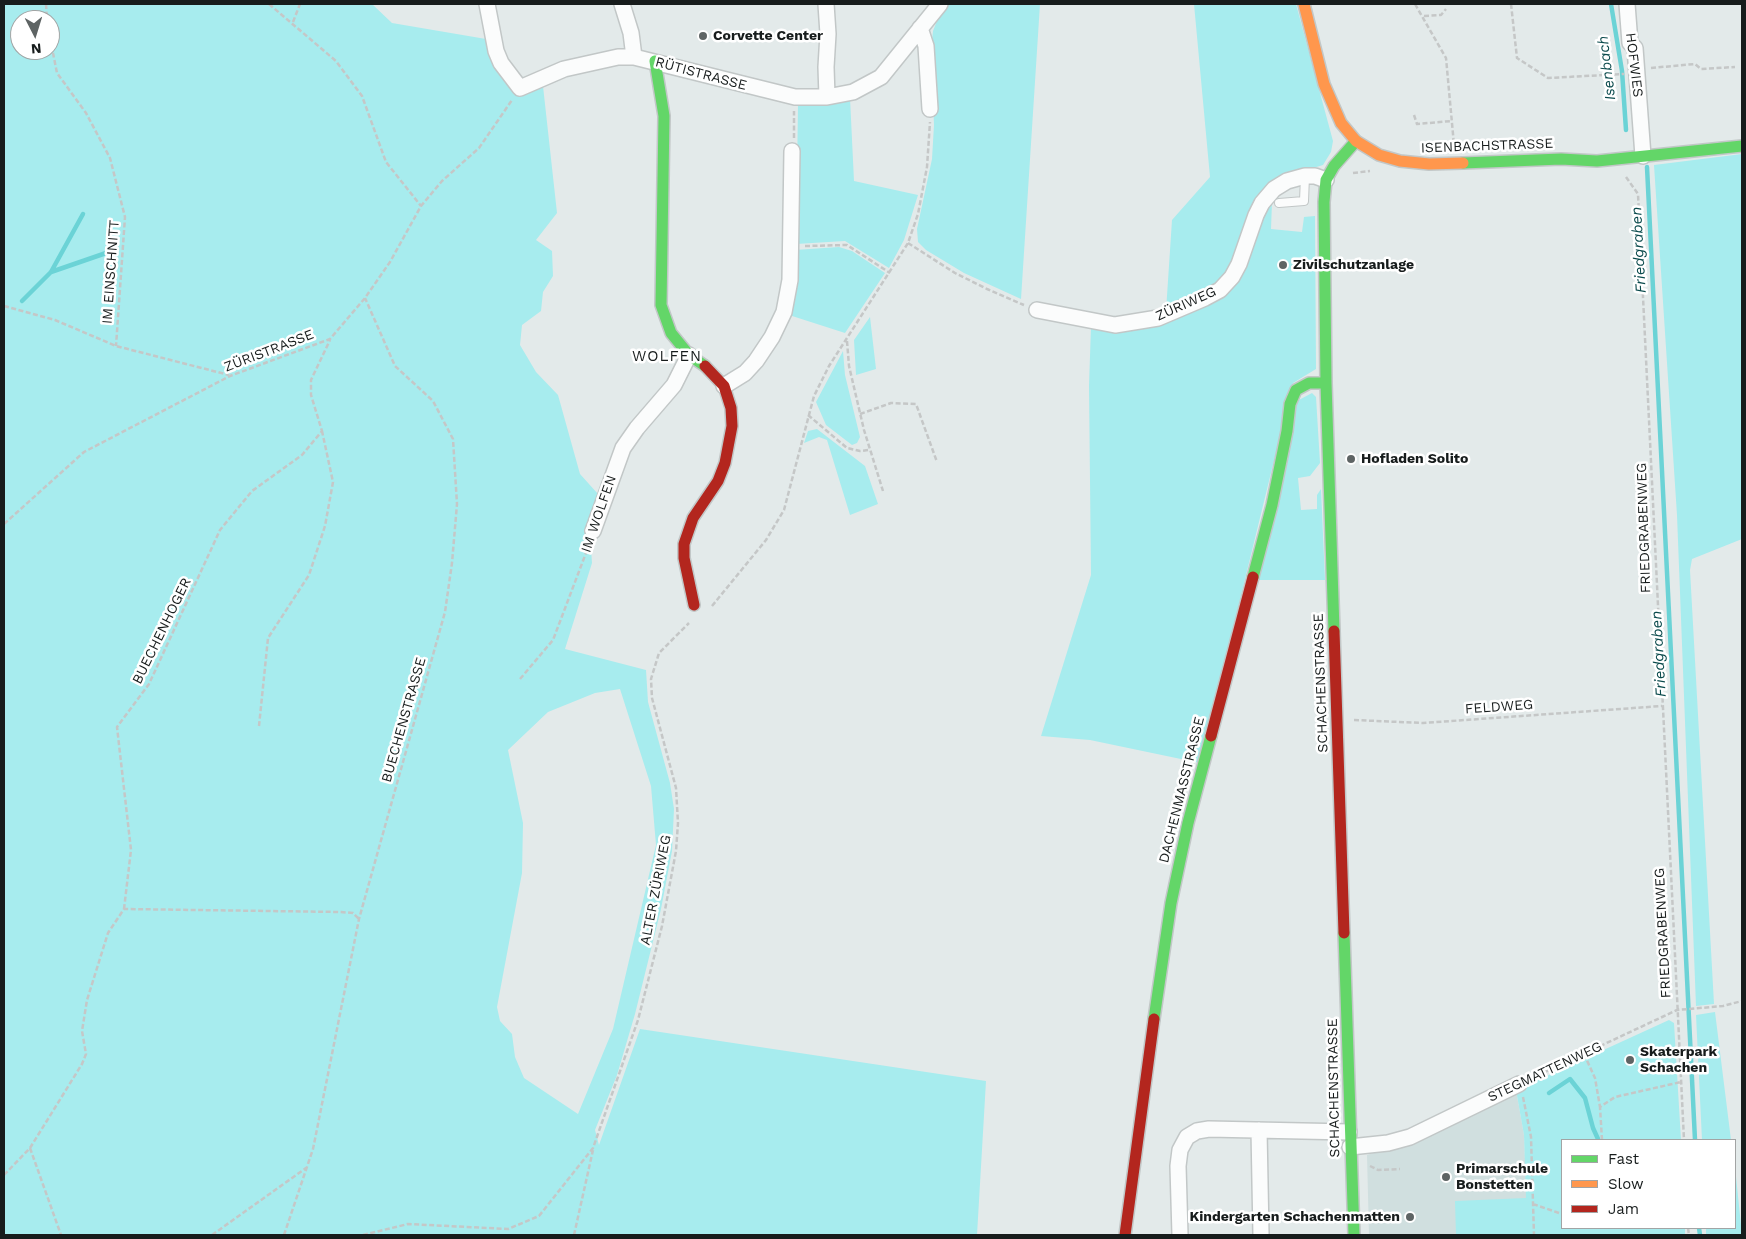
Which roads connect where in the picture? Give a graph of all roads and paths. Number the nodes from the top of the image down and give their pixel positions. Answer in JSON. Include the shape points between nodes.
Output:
{"nodes":[{"id":1,"x":269,"y":4,"type":"edge"},
{"id":2,"x":300,"y":4,"type":"edge"},
{"id":3,"x":487,"y":4,"type":"edge"},
{"id":4,"x":622,"y":4,"type":"edge"},
{"id":5,"x":826,"y":4,"type":"edge"},
{"id":6,"x":940,"y":4,"type":"edge"},
{"id":7,"x":1304,"y":4,"type":"edge"},
{"id":8,"x":1415,"y":4,"type":"edge"},
{"id":9,"x":1511,"y":4,"type":"edge"},
{"id":10,"x":1627,"y":4,"type":"edge"},
{"id":11,"x":1446,"y":10,"type":"dead end"},
{"id":12,"x":1424,"y":16,"type":"junction"},
{"id":13,"x":292,"y":22,"type":"junction"},
{"id":14,"x":920,"y":28,"type":"junction"},
{"id":15,"x":634,"y":57,"type":"junction"},
{"id":16,"x":54,"y":60,"type":"edge"},
{"id":17,"x":656,"y":61,"type":"junction"},
{"id":18,"x":1642,"y":68,"type":"dead end"},
{"id":19,"x":1736,"y":68,"type":"dead end"},
{"id":20,"x":1618,"y":75,"type":"dead end"},
{"id":21,"x":520,"y":88,"type":"junction"},
{"id":22,"x":828,"y":96,"type":"junction"},
{"id":23,"x":795,"y":97,"type":"junction"},
{"id":24,"x":930,"y":109,"type":"joint"},
{"id":25,"x":1414,"y":116,"type":"dead end"},
{"id":26,"x":1452,"y":121,"type":"junction"},
{"id":27,"x":1356,"y":141,"type":"junction"},
{"id":28,"x":1454,"y":146,"type":"dead end"},
{"id":29,"x":1742,"y":146,"type":"edge"},
{"id":30,"x":792,"y":151,"type":"joint"},
{"id":31,"x":1643,"y":156,"type":"junction"},
{"id":32,"x":1624,"y":159,"type":"junction"},
{"id":33,"x":1305,"y":176,"type":"junction"},
{"id":34,"x":1326,"y":180,"type":"junction"},
{"id":35,"x":1279,"y":203,"type":"dead end"},
{"id":36,"x":421,"y":206,"type":"junction"},
{"id":37,"x":908,"y":244,"type":"junction"},
{"id":38,"x":791,"y":247,"type":"junction"},
{"id":39,"x":890,"y":273,"type":"junction"},
{"id":40,"x":365,"y":298,"type":"junction"},
{"id":41,"x":4,"y":306,"type":"edge"},
{"id":42,"x":1037,"y":310,"type":"joint"},
{"id":43,"x":330,"y":338,"type":"junction"},
{"id":44,"x":847,"y":340,"type":"junction"},
{"id":45,"x":116,"y":346,"type":"junction"},
{"id":46,"x":689,"y":355,"type":"junction"},
{"id":47,"x":230,"y":376,"type":"junction"},
{"id":48,"x":1326,"y":383,"type":"junction"},
{"id":49,"x":724,"y":386,"type":"junction"},
{"id":50,"x":860,"y":414,"type":"junction"},
{"id":51,"x":808,"y":415,"type":"junction"},
{"id":52,"x":322,"y":431,"type":"junction"},
{"id":53,"x":870,"y":450,"type":"junction"},
{"id":54,"x":937,"y":462,"type":"dead end"},
{"id":55,"x":882,"y":491,"type":"dead end"},
{"id":56,"x":4,"y":524,"type":"edge"},
{"id":57,"x":593,"y":531,"type":"joint"},
{"id":58,"x":694,"y":606,"type":"dead end"},
{"id":59,"x":708,"y":608,"type":"dead end"},
{"id":60,"x":690,"y":622,"type":"dead end"},
{"id":61,"x":520,"y":679,"type":"dead end"},
{"id":62,"x":1662,"y":706,"type":"junction"},
{"id":63,"x":1338,"y":721,"type":"junction"},
{"id":64,"x":259,"y":726,"type":"dead end"},
{"id":65,"x":124,"y":909,"type":"junction"},
{"id":66,"x":359,"y":918,"type":"junction"},
{"id":67,"x":1742,"y":1001,"type":"edge"},
{"id":68,"x":1677,"y":1010,"type":"junction"},
{"id":69,"x":1584,"y":1054,"type":"junction"},
{"id":70,"x":1681,"y":1082,"type":"junction"},
{"id":71,"x":1519,"y":1084,"type":"junction"},
{"id":72,"x":1600,"y":1107,"type":"junction"},
{"id":73,"x":1259,"y":1130,"type":"junction"},
{"id":74,"x":1350,"y":1139,"type":"junction"},
{"id":75,"x":1602,"y":1139,"type":"edge"},
{"id":76,"x":1684,"y":1139,"type":"edge"},
{"id":77,"x":30,"y":1148,"type":"junction"},
{"id":78,"x":593,"y":1148,"type":"junction"},
{"id":79,"x":1364,"y":1164,"type":"dead end"},
{"id":80,"x":307,"y":1167,"type":"junction"},
{"id":81,"x":1400,"y":1169,"type":"dead end"},
{"id":82,"x":4,"y":1175,"type":"edge"},
{"id":83,"x":1533,"y":1204,"type":"junction"},
{"id":84,"x":1561,"y":1214,"type":"edge"},
{"id":85,"x":62,"y":1235,"type":"edge"},
{"id":86,"x":212,"y":1235,"type":"edge"},
{"id":87,"x":284,"y":1235,"type":"edge"},
{"id":88,"x":364,"y":1235,"type":"edge"},
{"id":89,"x":574,"y":1235,"type":"edge"},
{"id":90,"x":1126,"y":1235,"type":"edge"},
{"id":91,"x":1180,"y":1235,"type":"edge"},
{"id":92,"x":1261,"y":1235,"type":"edge"},
{"id":93,"x":1354,"y":1235,"type":"edge"},
{"id":94,"x":1534,"y":1235,"type":"edge"}],
"edges":[{"from":1,"to":13,"type":"path"},
{"from":2,"to":13,"type":"path"},
{"from":3,"to":21,"type":"street","via":[[496,51]]},
{"from":4,"to":15,"type":"street"},
{"from":5,"to":22,"type":"street"},
{"from":6,"to":14,"type":"street","name":"RÜTISTRASSE"},
{"from":7,"to":27,"type":"street","name":"ISENBACHSTRASSE","via":[[1329,98],[1341,123]]},
{"from":8,"to":12,"type":"path"},
{"from":9,"to":20,"type":"path","via":[[1517,58],[1548,78]]},
{"from":10,"to":31,"type":"street","name":"HOFWIES"},
{"from":11,"to":12,"type":"path","via":[[1442,14]]},
{"from":12,"to":26,"type":"path","via":[[1446,58]]},
{"from":13,"to":36,"type":"path","via":[[336,61],[362,96],[386,162]]},
{"from":14,"to":22,"type":"street","name":"RÜTISTRASSE","via":[[880,77],[853,92]]},
{"from":14,"to":24,"type":"street","via":[[926,46]]},
{"from":15,"to":17,"type":"street","name":"RÜTISTRASSE"},
{"from":15,"to":21,"type":"street","name":"RÜTISTRASSE","via":[[618,57],[564,69]]},
{"from":16,"to":45,"type":"path","name":"IM EINSCHNITT","via":[[57,73],[86,113],[110,158],[125,217]]},
{"from":17,"to":23,"type":"street","name":"RÜTISTRASSE"},
{"from":17,"to":46,"type":"street","via":[[664,116],[661,305],[671,333]]},
{"from":18,"to":19,"type":"path","via":[[1695,64],[1701,69]]},
{"from":21,"to":36,"type":"path","name":"ZÜRISTRASSE","via":[[479,148],[442,181]]},
{"from":22,"to":23,"type":"street","name":"RÜTISTRASSE"},
{"from":23,"to":30,"type":"path"},
{"from":24,"to":37,"type":"path","via":[[927,167],[918,214]]},
{"from":25,"to":26,"type":"path","via":[[1417,124]]},
{"from":26,"to":28,"type":"path"},
{"from":27,"to":32,"type":"street","name":"ISENBACHSTRASSE","via":[[1379,155],[1400,162],[1429,164]]},
{"from":27,"to":34,"type":"street","name":"SCHACHENSTRASSE"},
{"from":29,"to":31,"type":"street","name":"ISENBACHSTRASSE"},
{"from":30,"to":38,"type":"street"},
{"from":31,"to":32,"type":"street","name":"ISENBACHSTRASSE"},
{"from":32,"to":62,"type":"path","name":"FRIEDGRABENWEG","via":[[1625,176],[1638,194]]},
{"from":33,"to":34,"type":"street"},
{"from":33,"to":35,"type":"lane","via":[[1304,201]]},
{"from":33,"to":42,"type":"street","name":"ZÜRIWEG","via":[[1274,189],[1262,203],[1232,277],[1220,290],[1205,298],[1158,318],[1115,325]]},
{"from":34,"to":48,"type":"street","name":"SCHACHENSTRASSE"},
{"from":36,"to":40,"type":"path","name":"ZÜRISTRASSE","via":[[390,262]]},
{"from":37,"to":39,"type":"path"},
{"from":37,"to":42,"type":"path","via":[[987,290]]},
{"from":38,"to":39,"type":"path","via":[[847,245]]},
{"from":38,"to":49,"type":"street","via":[[790,280],[784,312],[772,338],[744,373]]},
{"from":39,"to":44,"type":"path"},
{"from":40,"to":43,"type":"path","name":"ZÜRISTRASSE"},
{"from":40,"to":66,"type":"path","name":"BUECHENSTRASSE","via":[[395,366],[433,401],[453,439],[457,504],[445,612]]},
{"from":41,"to":45,"type":"path","via":[[55,320]]},
{"from":43,"to":47,"type":"path","name":"ZÜRISTRASSE"},
{"from":43,"to":52,"type":"path","via":[[311,380]]},
{"from":44,"to":50,"type":"path","via":[[849,366]]},
{"from":44,"to":51,"type":"path","via":[[828,366]]},
{"from":45,"to":47,"type":"path"},
{"from":46,"to":49,"type":"street","via":[[710,370]]},
{"from":46,"to":57,"type":"street","name":"IM WOLFEN","via":[[674,385],[623,448]]},
{"from":47,"to":56,"type":"path","name":"ZÜRISTRASSE","via":[[84,452]]},
{"from":48,"to":63,"type":"street","name":"SCHACHENSTRASSE"},
{"from":48,"to":90,"type":"street","name":"DACHENMASSTRASSE","via":[[1309,383],[1296,390],[1290,404],[1272,505],[1188,823],[1170,903]]},
{"from":49,"to":58,"type":"street","via":[[731,408],[732,426],[725,463],[693,518],[684,544],[686,574]]},
{"from":50,"to":53,"type":"path"},
{"from":50,"to":54,"type":"path","via":[[891,403],[916,404]]},
{"from":51,"to":53,"type":"path","via":[[847,448]]},
{"from":51,"to":59,"type":"path","via":[[784,510],[742,571]]},
{"from":52,"to":64,"type":"path","via":[[334,482],[325,526],[309,576],[268,638]]},
{"from":52,"to":65,"type":"path","name":"BUECHENHOGER","via":[[302,456],[252,491],[220,530],[150,684],[117,727],[131,850]]},
{"from":53,"to":55,"type":"path"},
{"from":57,"to":61,"type":"path","name":"IM WOLFEN","via":[[553,640]]},
{"from":60,"to":78,"type":"path","name":"ALTER ZÜRIWEG","via":[[659,653],[651,679],[652,698],[676,788],[676,851],[662,926],[638,1020]]},
{"from":62,"to":63,"type":"path","name":"FELDWEG","via":[[1423,722]]},
{"from":62,"to":68,"type":"path","name":"FRIEDGRABENWEG"},
{"from":63,"to":74,"type":"street","name":"SCHACHENSTRASSE"},
{"from":65,"to":66,"type":"path","via":[[341,912],[353,913]]},
{"from":65,"to":77,"type":"path","name":"BUECHENHOGER","via":[[108,933],[87,1000],[82,1031],[86,1054]]},
{"from":66,"to":80,"type":"path","name":"BUECHENSTRASSE","via":[[321,1116]]},
{"from":67,"to":68,"type":"path","name":"STEGMATTENWEG"},
{"from":68,"to":69,"type":"path","name":"STEGMATTENWEG"},
{"from":68,"to":70,"type":"path","name":"FRIEDGRABENWEG"},
{"from":69,"to":71,"type":"path","name":"STEGMATTENWEG"},
{"from":69,"to":72,"type":"path","via":[[1595,1078]]},
{"from":70,"to":72,"type":"path","via":[[1615,1097]]},
{"from":70,"to":76,"type":"path","name":"FRIEDGRABENWEG"},
{"from":71,"to":74,"type":"street","name":"STEGMATTENWEG","via":[[1410,1137],[1388,1144]]},
{"from":71,"to":83,"type":"path","via":[[1531,1137]]},
{"from":72,"to":75,"type":"path"},
{"from":73,"to":74,"type":"street","name":"STEGMATTENWEG"},
{"from":73,"to":91,"type":"street","name":"STEGMATTENWEG","via":[[1209,1129],[1197,1131],[1186,1138],[1178,1166]]},
{"from":73,"to":92,"type":"street"},
{"from":74,"to":93,"type":"street","name":"SCHACHENSTRASSE"},
{"from":77,"to":82,"type":"path","name":"BUECHENHOGER"},
{"from":77,"to":85,"type":"path"},
{"from":78,"to":88,"type":"path","name":"ALTER ZÜRIWEG","via":[[539,1216],[508,1229],[408,1224]]},
{"from":78,"to":89,"type":"path"},
{"from":79,"to":81,"type":"path","via":[[1378,1170]]},
{"from":80,"to":86,"type":"path"},
{"from":80,"to":87,"type":"path","name":"BUECHENSTRASSE"},
{"from":83,"to":84,"type":"path"},
{"from":83,"to":94,"type":"path"}]}
